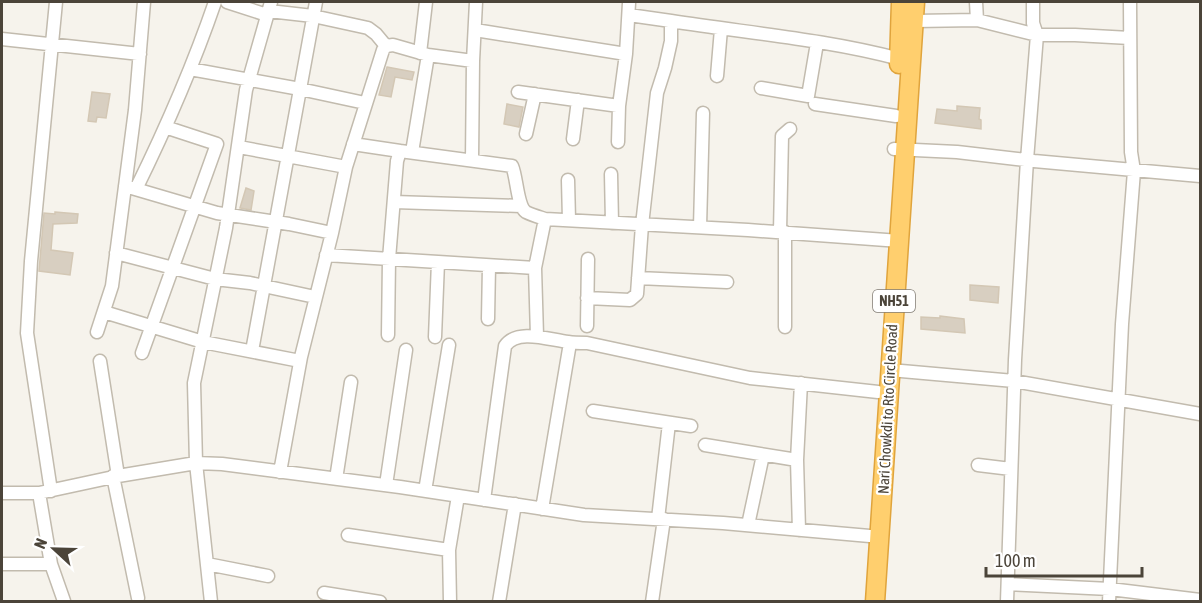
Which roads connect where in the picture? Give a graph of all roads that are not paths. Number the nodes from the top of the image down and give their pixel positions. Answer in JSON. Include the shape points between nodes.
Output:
{"nodes":[{"id":1,"x":56,"y":2,"type":"edge"},
{"id":2,"x":144,"y":2,"type":"edge"},
{"id":3,"x":216,"y":2,"type":"edge"},
{"id":4,"x":227,"y":2,"type":"edge"},
{"id":5,"x":316,"y":2,"type":"edge"},
{"id":6,"x":426,"y":2,"type":"edge"},
{"id":7,"x":476,"y":2,"type":"edge"},
{"id":8,"x":901,"y":2,"type":"edge"},
{"id":9,"x":915,"y":2,"type":"edge"},
{"id":10,"x":976,"y":2,"type":"edge"},
{"id":11,"x":1033,"y":2,"type":"edge"},
{"id":12,"x":1130,"y":2,"type":"edge"},
{"id":13,"x":627,"y":5,"type":"edge"},
{"id":14,"x":269,"y":9,"type":"edge"},
{"id":15,"x":313,"y":16,"type":"junction"},
{"id":16,"x":976,"y":20,"type":"junction"},
{"id":17,"x":671,"y":21,"type":"junction"},
{"id":18,"x":915,"y":21,"type":"junction"},
{"id":19,"x":721,"y":29,"type":"junction"},
{"id":20,"x":475,"y":30,"type":"junction"},
{"id":21,"x":1037,"y":35,"type":"junction"},
{"id":22,"x":1130,"y":38,"type":"junction"},
{"id":23,"x":2,"y":39,"type":"edge"},
{"id":24,"x":817,"y":43,"type":"junction"},
{"id":25,"x":53,"y":44,"type":"junction"},
{"id":26,"x":386,"y":46,"type":"junction"},
{"id":27,"x":140,"y":54,"type":"junction"},
{"id":28,"x":424,"y":54,"type":"junction"},
{"id":29,"x":626,"y":54,"type":"junction"},
{"id":30,"x":900,"y":59,"type":"junction"},
{"id":31,"x":473,"y":61,"type":"junction"},
{"id":32,"x":190,"y":69,"type":"junction"},
{"id":33,"x":717,"y":76,"type":"dead end"},
{"id":34,"x":249,"y":80,"type":"junction"},
{"id":35,"x":761,"y":88,"type":"dead end"},
{"id":36,"x":300,"y":89,"type":"junction"},
{"id":37,"x":518,"y":92,"type":"dead end"},
{"id":38,"x":535,"y":94,"type":"junction"},
{"id":39,"x":578,"y":100,"type":"junction"},
{"id":40,"x":365,"y":103,"type":"junction"},
{"id":41,"x":815,"y":104,"type":"dead end"},
{"id":42,"x":619,"y":106,"type":"junction"},
{"id":43,"x":703,"y":113,"type":"dead end"},
{"id":44,"x":896,"y":116,"type":"junction"},
{"id":45,"x":165,"y":127,"type":"junction"},
{"id":46,"x":790,"y":129,"type":"dead end"},
{"id":47,"x":526,"y":134,"type":"dead end"},
{"id":48,"x":573,"y":139,"type":"dead end"},
{"id":49,"x":618,"y":142,"type":"dead end"},
{"id":50,"x":217,"y":144,"type":"junction"},
{"id":51,"x":353,"y":144,"type":"junction"},
{"id":52,"x":238,"y":149,"type":"junction"},
{"id":53,"x":900,"y":149,"type":"junction"},
{"id":54,"x":406,"y":152,"type":"junction"},
{"id":55,"x":286,"y":156,"type":"junction"},
{"id":56,"x":472,"y":160,"type":"junction"},
{"id":57,"x":1027,"y":160,"type":"junction"},
{"id":58,"x":346,"y":167,"type":"junction"},
{"id":59,"x":1134,"y":171,"type":"junction"},
{"id":60,"x":611,"y":174,"type":"dead end"},
{"id":61,"x":1200,"y":176,"type":"edge"},
{"id":62,"x":568,"y":180,"type":"dead end"},
{"id":63,"x":130,"y":188,"type":"junction"},
{"id":64,"x":394,"y":202,"type":"junction"},
{"id":65,"x":194,"y":206,"type":"junction"},
{"id":66,"x":521,"y":206,"type":"junction"},
{"id":67,"x":228,"y":215,"type":"junction"},
{"id":68,"x":545,"y":219,"type":"junction"},
{"id":69,"x":569,"y":220,"type":"junction"},
{"id":70,"x":277,"y":222,"type":"junction"},
{"id":71,"x":612,"y":223,"type":"junction"},
{"id":72,"x":642,"y":225,"type":"junction"},
{"id":73,"x":700,"y":227,"type":"junction"},
{"id":74,"x":782,"y":232,"type":"junction"},
{"id":75,"x":332,"y":233,"type":"junction"},
{"id":76,"x":894,"y":240,"type":"junction"},
{"id":77,"x":116,"y":253,"type":"junction"},
{"id":78,"x":326,"y":255,"type":"junction"},
{"id":79,"x":389,"y":259,"type":"junction"},
{"id":80,"x":588,"y":259,"type":"dead end"},
{"id":81,"x":438,"y":262,"type":"junction"},
{"id":82,"x":489,"y":266,"type":"junction"},
{"id":83,"x":173,"y":268,"type":"junction"},
{"id":84,"x":535,"y":268,"type":"junction"},
{"id":85,"x":638,"y":278,"type":"junction"},
{"id":86,"x":215,"y":279,"type":"junction"},
{"id":87,"x":727,"y":282,"type":"dead end"},
{"id":88,"x":264,"y":286,"type":"junction"},
{"id":89,"x":315,"y":297,"type":"junction"},
{"id":90,"x":587,"y":298,"type":"junction"},
{"id":91,"x":104,"y":312,"type":"junction"},
{"id":92,"x":488,"y":319,"type":"dead end"},
{"id":93,"x":587,"y":326,"type":"dead end"},
{"id":94,"x":152,"y":327,"type":"junction"},
{"id":95,"x":786,"y":327,"type":"dead end"},
{"id":96,"x":97,"y":332,"type":"dead end"},
{"id":97,"x":388,"y":335,"type":"dead end"},
{"id":98,"x":537,"y":336,"type":"junction"},
{"id":99,"x":435,"y":337,"type":"dead end"},
{"id":100,"x":203,"y":342,"type":"junction"},
{"id":101,"x":570,"y":343,"type":"junction"},
{"id":102,"x":449,"y":345,"type":"dead end"},
{"id":103,"x":406,"y":350,"type":"dead end"},
{"id":104,"x":252,"y":351,"type":"junction"},
{"id":105,"x":142,"y":353,"type":"dead end"},
{"id":106,"x":100,"y":361,"type":"dead end"},
{"id":107,"x":300,"y":361,"type":"junction"},
{"id":108,"x":890,"y":370,"type":"junction"},
{"id":109,"x":1014,"y":381,"type":"junction"},
{"id":110,"x":351,"y":382,"type":"dead end"},
{"id":111,"x":801,"y":383,"type":"junction"},
{"id":112,"x":878,"y":392,"type":"junction"},
{"id":113,"x":1118,"y":398,"type":"junction"},
{"id":114,"x":593,"y":411,"type":"dead end"},
{"id":115,"x":1200,"y":414,"type":"edge"},
{"id":116,"x":669,"y":423,"type":"junction"},
{"id":117,"x":691,"y":426,"type":"dead end"},
{"id":118,"x":705,"y":445,"type":"dead end"},
{"id":119,"x":763,"y":455,"type":"junction"},
{"id":120,"x":797,"y":460,"type":"junction"},
{"id":121,"x":196,"y":463,"type":"junction"},
{"id":122,"x":978,"y":465,"type":"dead end"},
{"id":123,"x":1011,"y":469,"type":"junction"},
{"id":124,"x":280,"y":472,"type":"junction"},
{"id":125,"x":116,"y":476,"type":"junction"},
{"id":126,"x":336,"y":479,"type":"junction"},
{"id":127,"x":386,"y":485,"type":"junction"},
{"id":128,"x":425,"y":491,"type":"junction"},
{"id":129,"x":45,"y":492,"type":"junction"},
{"id":130,"x":2,"y":493,"type":"edge"},
{"id":131,"x":458,"y":496,"type":"junction"},
{"id":132,"x":484,"y":500,"type":"junction"},
{"id":133,"x":515,"y":504,"type":"junction"},
{"id":134,"x":542,"y":509,"type":"junction"},
{"id":135,"x":661,"y":519,"type":"junction"},
{"id":136,"x":748,"y":525,"type":"junction"},
{"id":137,"x":799,"y":530,"type":"junction"},
{"id":138,"x":348,"y":535,"type":"dead end"},
{"id":139,"x":874,"y":536,"type":"junction"},
{"id":140,"x":449,"y":550,"type":"junction"},
{"id":141,"x":2,"y":564,"type":"edge"},
{"id":142,"x":51,"y":564,"type":"junction"},
{"id":143,"x":207,"y":564,"type":"junction"},
{"id":144,"x":268,"y":576,"type":"dead end"},
{"id":145,"x":1008,"y":584,"type":"junction"},
{"id":146,"x":324,"y":593,"type":"dead end"},
{"id":147,"x":1110,"y":595,"type":"edge"},
{"id":148,"x":138,"y":598,"type":"dead end"},
{"id":149,"x":1200,"y":600,"type":"edge"},
{"id":150,"x":64,"y":601,"type":"edge"},
{"id":151,"x":211,"y":602,"type":"edge"},
{"id":152,"x":380,"y":602,"type":"edge"},
{"id":153,"x":450,"y":602,"type":"edge"},
{"id":154,"x":499,"y":602,"type":"edge"},
{"id":155,"x":652,"y":602,"type":"edge"},
{"id":156,"x":864,"y":602,"type":"edge"},
{"id":157,"x":875,"y":602,"type":"edge"},
{"id":158,"x":1007,"y":602,"type":"edge"}],
"edges":[{"from":1,"to":25,"type":"street"},
{"from":2,"to":27,"type":"street"},
{"from":3,"to":32,"type":"street"},
{"from":4,"to":14,"type":"street"},
{"from":5,"to":15,"type":"street"},
{"from":6,"to":28,"type":"street"},
{"from":7,"to":20,"type":"street"},
{"from":8,"to":30,"type":"highway","number":"NH51"},
{"from":9,"to":18,"type":"highway","name":"Nari Chowkdi to Rto Circle Road","number":"NH51"},
{"from":10,"to":16,"type":"street"},
{"from":11,"to":21,"type":"street"},
{"from":12,"to":22,"type":"street"},
{"from":13,"to":17,"type":"street"},
{"from":13,"to":29,"type":"street"},
{"from":14,"to":15,"type":"street"},
{"from":14,"to":34,"type":"street"},
{"from":15,"to":26,"type":"street","via":[[368,28]]},
{"from":15,"to":36,"type":"street"},
{"from":16,"to":18,"type":"street"},
{"from":16,"to":21,"type":"street"},
{"from":17,"to":19,"type":"street"},
{"from":17,"to":72,"type":"street","via":[[671,41],[657,93]]},
{"from":18,"to":53,"type":"highway","name":"Nari Chowkdi to Rto Circle Road","number":"NH51"},
{"from":19,"to":24,"type":"street"},
{"from":19,"to":33,"type":"street"},
{"from":20,"to":29,"type":"street"},
{"from":20,"to":31,"type":"street"},
{"from":21,"to":22,"type":"street"},
{"from":21,"to":57,"type":"street"},
{"from":22,"to":59,"type":"street"},
{"from":23,"to":25,"type":"street"},
{"from":24,"to":30,"type":"street"},
{"from":24,"to":35,"type":"street","via":[[808,96]]},
{"from":25,"to":27,"type":"street"},
{"from":25,"to":129,"type":"street","via":[[27,333]]},
{"from":26,"to":28,"type":"street"},
{"from":26,"to":40,"type":"street"},
{"from":27,"to":63,"type":"street"},
{"from":28,"to":31,"type":"street"},
{"from":28,"to":54,"type":"street"},
{"from":29,"to":42,"type":"street"},
{"from":30,"to":44,"type":"highway","number":"NH51"},
{"from":31,"to":56,"type":"street"},
{"from":32,"to":34,"type":"street"},
{"from":32,"to":45,"type":"street"},
{"from":34,"to":36,"type":"street"},
{"from":34,"to":52,"type":"street"},
{"from":36,"to":40,"type":"street"},
{"from":36,"to":55,"type":"street"},
{"from":37,"to":38,"type":"street"},
{"from":38,"to":39,"type":"street"},
{"from":38,"to":47,"type":"street"},
{"from":39,"to":42,"type":"street"},
{"from":39,"to":48,"type":"street"},
{"from":40,"to":51,"type":"street"},
{"from":41,"to":44,"type":"street"},
{"from":42,"to":49,"type":"street"},
{"from":43,"to":73,"type":"street"},
{"from":44,"to":53,"type":"highway","number":"NH51"},
{"from":45,"to":50,"type":"street"},
{"from":45,"to":63,"type":"street"},
{"from":46,"to":74,"type":"street","via":[[782,136]]},
{"from":50,"to":52,"type":"street"},
{"from":50,"to":65,"type":"street"},
{"from":51,"to":54,"type":"street"},
{"from":51,"to":58,"type":"street"},
{"from":52,"to":55,"type":"street"},
{"from":52,"to":67,"type":"street"},
{"from":53,"to":57,"type":"street"},
{"from":53,"to":76,"type":"highway","name":"Nari Chowkdi to Rto Circle Road","number":"NH51"},
{"from":54,"to":56,"type":"street"},
{"from":54,"to":64,"type":"street","via":[[397,161]]},
{"from":55,"to":58,"type":"street"},
{"from":55,"to":70,"type":"street"},
{"from":56,"to":66,"type":"street","via":[[512,166]]},
{"from":57,"to":59,"type":"street"},
{"from":57,"to":109,"type":"street"},
{"from":58,"to":75,"type":"street"},
{"from":59,"to":61,"type":"street"},
{"from":59,"to":113,"type":"street"},
{"from":60,"to":71,"type":"street"},
{"from":62,"to":69,"type":"street"},
{"from":63,"to":65,"type":"street"},
{"from":63,"to":77,"type":"street"},
{"from":64,"to":66,"type":"street"},
{"from":64,"to":79,"type":"street"},
{"from":65,"to":67,"type":"street"},
{"from":65,"to":83,"type":"street"},
{"from":66,"to":68,"type":"street"},
{"from":67,"to":70,"type":"street"},
{"from":67,"to":86,"type":"street"},
{"from":68,"to":69,"type":"street"},
{"from":68,"to":84,"type":"street"},
{"from":69,"to":71,"type":"street"},
{"from":70,"to":75,"type":"street"},
{"from":70,"to":88,"type":"street"},
{"from":71,"to":72,"type":"street"},
{"from":72,"to":73,"type":"street"},
{"from":72,"to":85,"type":"street"},
{"from":73,"to":74,"type":"street"},
{"from":74,"to":76,"type":"street"},
{"from":74,"to":95,"type":"street"},
{"from":75,"to":78,"type":"street"},
{"from":76,"to":108,"type":"highway","name":"Nari Chowkdi to Rto Circle Road","number":"NH51"},
{"from":76,"to":112,"type":"highway","number":"NH51"},
{"from":77,"to":83,"type":"street"},
{"from":77,"to":91,"type":"street"},
{"from":78,"to":79,"type":"street"},
{"from":78,"to":89,"type":"street"},
{"from":79,"to":81,"type":"street"},
{"from":79,"to":97,"type":"street"},
{"from":80,"to":90,"type":"street"},
{"from":81,"to":82,"type":"street"},
{"from":81,"to":99,"type":"street"},
{"from":82,"to":84,"type":"street"},
{"from":82,"to":92,"type":"street"},
{"from":83,"to":86,"type":"street"},
{"from":83,"to":94,"type":"street"},
{"from":84,"to":98,"type":"street"},
{"from":85,"to":87,"type":"street"},
{"from":85,"to":90,"type":"street","via":[[638,294],[633,300]]},
{"from":86,"to":88,"type":"street"},
{"from":86,"to":100,"type":"street"},
{"from":88,"to":89,"type":"street"},
{"from":88,"to":104,"type":"street"},
{"from":89,"to":107,"type":"street"},
{"from":90,"to":93,"type":"street"},
{"from":91,"to":94,"type":"street"},
{"from":91,"to":96,"type":"street"},
{"from":94,"to":100,"type":"street"},
{"from":94,"to":105,"type":"street"},
{"from":98,"to":101,"type":"street"},
{"from":98,"to":132,"type":"street","via":[[513,338],[505,346]]},
{"from":100,"to":104,"type":"street"},
{"from":100,"to":121,"type":"street","via":[[194,383]]},
{"from":101,"to":111,"type":"street","via":[[587,343],[750,378]]},
{"from":101,"to":134,"type":"street"},
{"from":102,"to":128,"type":"street"},
{"from":103,"to":127,"type":"street"},
{"from":104,"to":107,"type":"street"},
{"from":106,"to":125,"type":"street"},
{"from":107,"to":124,"type":"street"},
{"from":108,"to":109,"type":"street"},
{"from":108,"to":139,"type":"highway","name":"Nari Chowkdi to Rto Circle Road","number":"NH51"},
{"from":109,"to":113,"type":"street"},
{"from":109,"to":123,"type":"street"},
{"from":110,"to":126,"type":"street"},
{"from":111,"to":112,"type":"street"},
{"from":111,"to":120,"type":"street"},
{"from":112,"to":139,"type":"highway","number":"NH51"},
{"from":113,"to":115,"type":"street"},
{"from":113,"to":147,"type":"street"},
{"from":114,"to":116,"type":"street"},
{"from":116,"to":117,"type":"street"},
{"from":116,"to":135,"type":"street"},
{"from":118,"to":119,"type":"street"},
{"from":119,"to":120,"type":"street"},
{"from":119,"to":136,"type":"street"},
{"from":120,"to":137,"type":"street"},
{"from":121,"to":124,"type":"street"},
{"from":121,"to":125,"type":"street"},
{"from":121,"to":143,"type":"street"},
{"from":122,"to":123,"type":"street"},
{"from":123,"to":145,"type":"street"},
{"from":124,"to":126,"type":"street"},
{"from":125,"to":129,"type":"street"},
{"from":125,"to":148,"type":"street"},
{"from":126,"to":127,"type":"street"},
{"from":127,"to":128,"type":"street"},
{"from":128,"to":131,"type":"street"},
{"from":129,"to":130,"type":"street"},
{"from":129,"to":142,"type":"street"},
{"from":131,"to":132,"type":"street"},
{"from":131,"to":140,"type":"street"},
{"from":132,"to":133,"type":"street"},
{"from":133,"to":134,"type":"street"},
{"from":133,"to":154,"type":"street"},
{"from":134,"to":135,"type":"street"},
{"from":135,"to":136,"type":"street"},
{"from":135,"to":155,"type":"street"},
{"from":136,"to":137,"type":"street"},
{"from":137,"to":139,"type":"street"},
{"from":138,"to":140,"type":"street"},
{"from":139,"to":156,"type":"highway","number":"NH51"},
{"from":139,"to":157,"type":"highway","name":"Nari Chowkdi to Rto Circle Road","number":"NH51"},
{"from":140,"to":153,"type":"street"},
{"from":141,"to":142,"type":"street"},
{"from":142,"to":150,"type":"street"},
{"from":143,"to":144,"type":"street"},
{"from":143,"to":151,"type":"street"},
{"from":145,"to":147,"type":"street"},
{"from":145,"to":158,"type":"street"},
{"from":146,"to":152,"type":"street"},
{"from":147,"to":149,"type":"street"}]}
